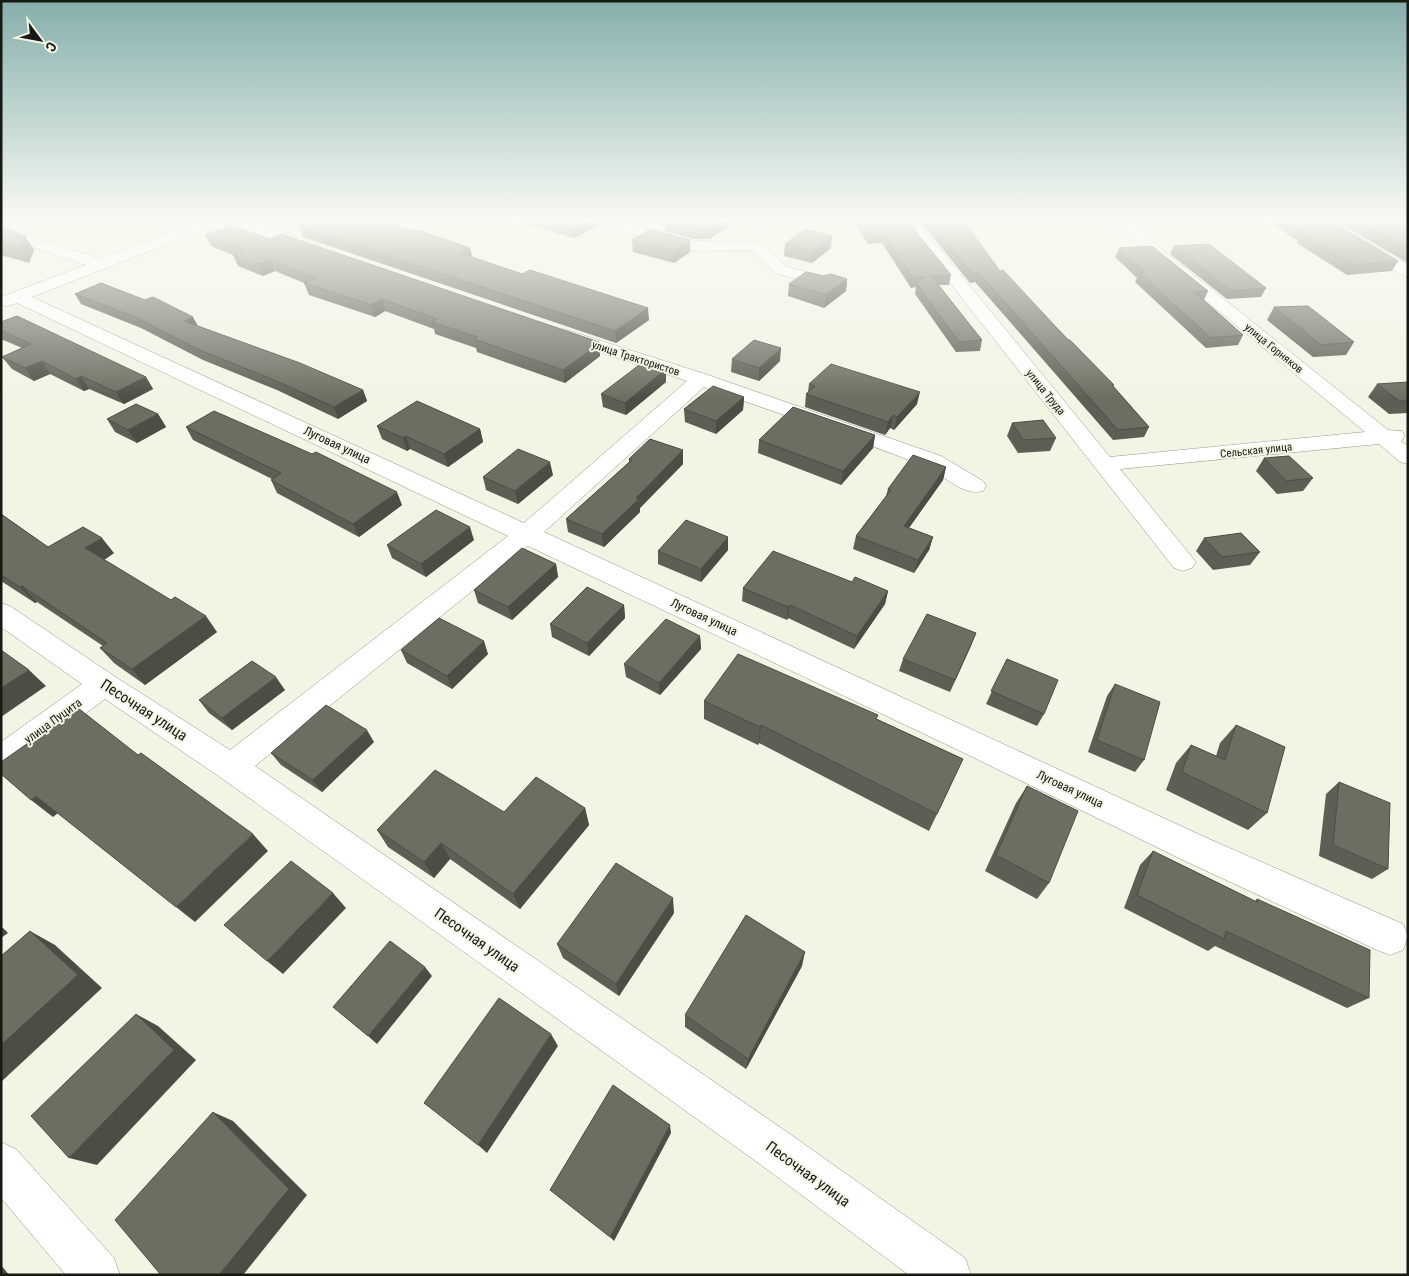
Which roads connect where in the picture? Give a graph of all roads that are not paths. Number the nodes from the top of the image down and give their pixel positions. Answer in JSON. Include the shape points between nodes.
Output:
{"nodes":[{"id":1,"x":58,"y":281,"type":"edge"},
{"id":2,"x":956,"y":281,"type":"edge"},
{"id":3,"x":1190,"y":281,"type":"edge"},
{"id":4,"x":9,"y":300,"type":"edge"},
{"id":5,"x":543,"y":328,"type":"edge"},
{"id":6,"x":702,"y":379,"type":"junction"},
{"id":7,"x":1408,"y":434,"type":"edge"},
{"id":8,"x":1384,"y":437,"type":"junction"},
{"id":9,"x":1408,"y":456,"type":"edge"},
{"id":10,"x":1104,"y":464,"type":"junction"},
{"id":11,"x":975,"y":486,"type":"dead end"},
{"id":12,"x":527,"y":534,"type":"junction"},
{"id":13,"x":1184,"y":562,"type":"dead end"},
{"id":14,"x":1,"y":614,"type":"edge"},
{"id":15,"x":104,"y":684,"type":"junction"},
{"id":16,"x":1,"y":759,"type":"edge"},
{"id":17,"x":231,"y":767,"type":"junction"},
{"id":18,"x":1390,"y":936,"type":"dead end"},
{"id":19,"x":1,"y":1164,"type":"edge"},
{"id":20,"x":97,"y":1275,"type":"edge"},
{"id":21,"x":948,"y":1275,"type":"edge"}],
"edges":[{"from":1,"to":4,"type":"street"},
{"from":2,"to":10,"type":"street","name":"улица Труда"},
{"from":3,"to":8,"type":"street","name":"улица Горняков"},
{"from":4,"to":12,"type":"street","name":"Луговая улица"},
{"from":5,"to":6,"type":"street","name":"улица Трактористов"},
{"from":6,"to":11,"type":"street","name":"улица Трактористов","via":[[933,461]]},
{"from":6,"to":12,"type":"street"},
{"from":7,"to":8,"type":"street","name":"Сельская улица"},
{"from":8,"to":9,"type":"street","name":"улица Горняков"},
{"from":8,"to":10,"type":"street","name":"Сельская улица"},
{"from":10,"to":13,"type":"street","name":"улица Труда"},
{"from":12,"to":17,"type":"street"},
{"from":12,"to":18,"type":"street","name":"Луговая улица","via":[[1197,850]]},
{"from":14,"to":15,"type":"street","name":"Песочная улица"},
{"from":15,"to":16,"type":"street","name":"улица Пуцита"},
{"from":15,"to":17,"type":"street","name":"Песочная улица"},
{"from":17,"to":21,"type":"street","name":"Песочная улица","via":[[772,1147]]},
{"from":19,"to":20,"type":"street"}]}
